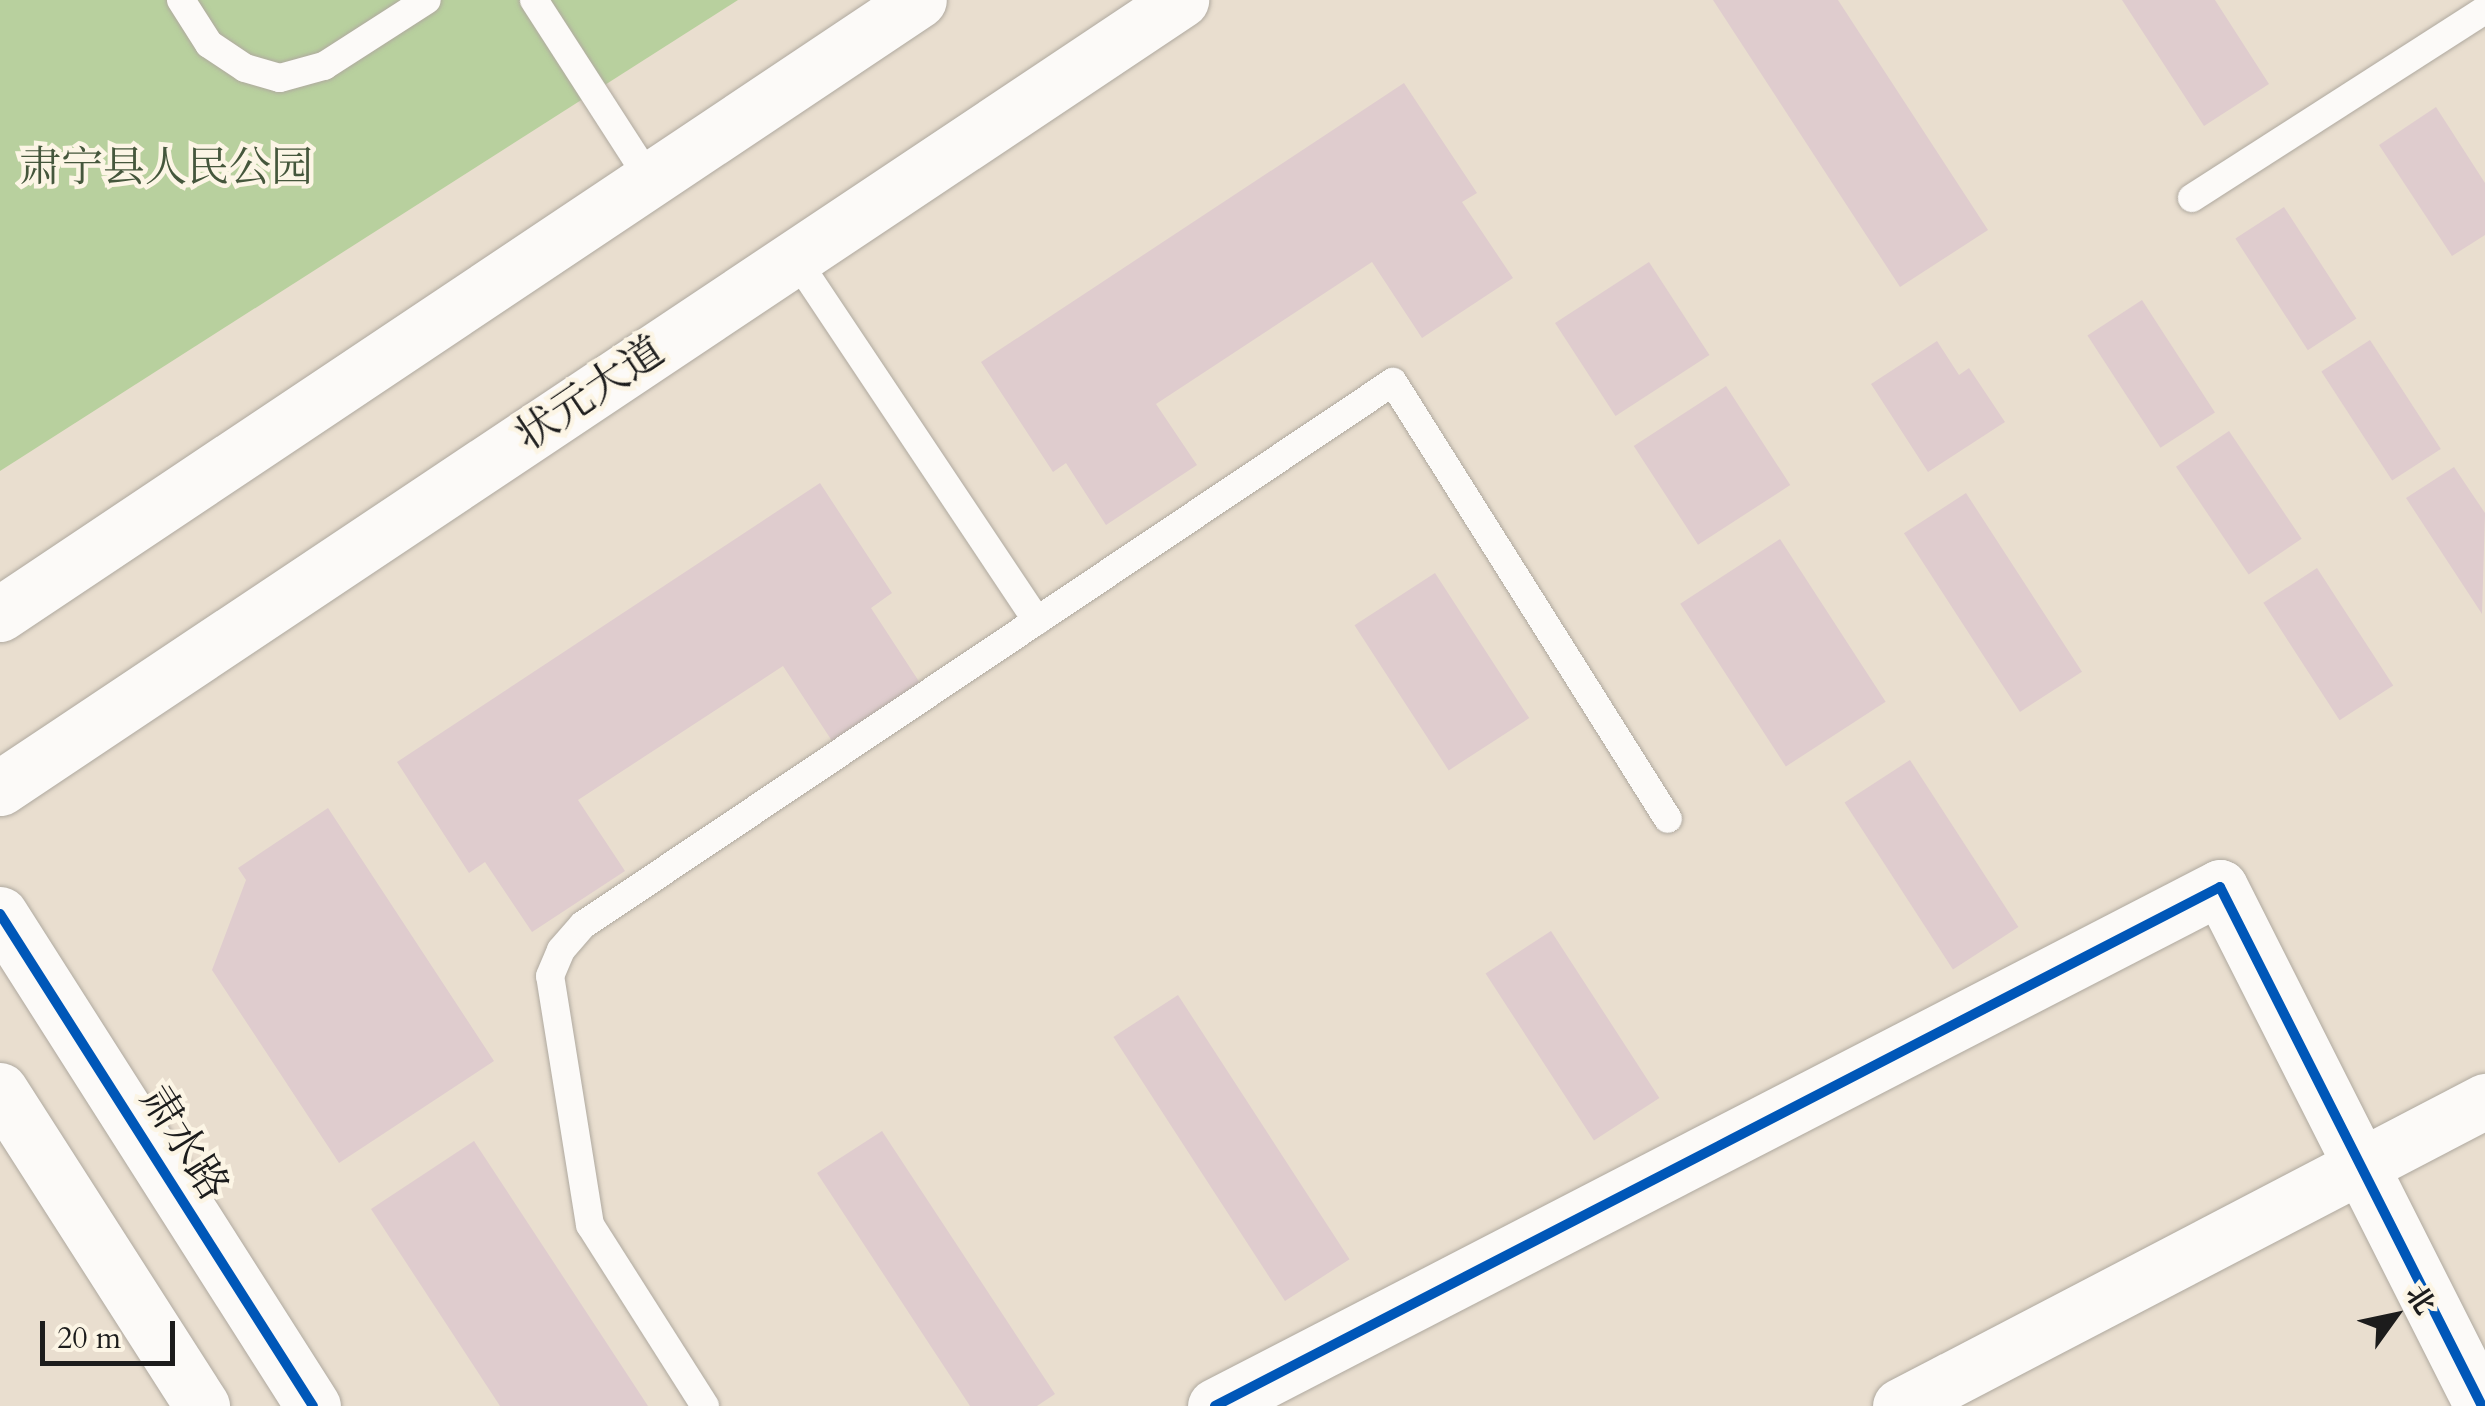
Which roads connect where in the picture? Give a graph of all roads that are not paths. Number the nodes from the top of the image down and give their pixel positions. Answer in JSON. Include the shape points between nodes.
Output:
{"nodes":[{"id":1,"x":181,"y":0,"type":"edge"},
{"id":2,"x":427,"y":0,"type":"edge"},
{"id":3,"x":534,"y":0,"type":"edge"},
{"id":4,"x":919,"y":0,"type":"edge"},
{"id":5,"x":1181,"y":0,"type":"edge"},
{"id":6,"x":2485,"y":10,"type":"edge"},
{"id":7,"x":650,"y":180,"type":"junction"},
{"id":8,"x":2192,"y":198,"type":"dead end"},
{"id":9,"x":795,"y":258,"type":"junction"},
{"id":10,"x":0,"y":614,"type":"edge"},
{"id":11,"x":1038,"y":620,"type":"junction"},
{"id":12,"x":0,"y":788,"type":"edge"},
{"id":13,"x":1668,"y":818,"type":"dead end"},
{"id":14,"x":0,"y":914,"type":"edge"},
{"id":15,"x":0,"y":1090,"type":"edge"},
{"id":16,"x":2485,"y":1100,"type":"edge"},
{"id":17,"x":2363,"y":1170,"type":"junction"},
{"id":18,"x":202,"y":1406,"type":"edge"},
{"id":19,"x":313,"y":1406,"type":"edge"},
{"id":20,"x":706,"y":1406,"type":"edge"},
{"id":21,"x":1215,"y":1406,"type":"edge"},
{"id":22,"x":1900,"y":1406,"type":"edge"},
{"id":23,"x":2482,"y":1406,"type":"edge"}],
"edges":[{"from":1,"to":2,"type":"lane","via":[[209,44],[245,68],[280,78],[324,66]]},
{"from":3,"to":7,"type":"lane"},
{"from":4,"to":7,"type":"street"},
{"from":5,"to":9,"type":"street","name":"状元大道"},
{"from":6,"to":8,"type":"lane"},
{"from":7,"to":10,"type":"street"},
{"from":9,"to":11,"type":"lane"},
{"from":9,"to":12,"type":"street","name":"状元大道"},
{"from":11,"to":13,"type":"lane","via":[[1393,382]]},
{"from":11,"to":20,"type":"lane","via":[[583,925],[550,976],[590,1225]]},
{"from":14,"to":19,"type":"street","name":"肃水路"},
{"from":15,"to":18,"type":"street"},
{"from":16,"to":17,"type":"street"},
{"from":17,"to":21,"type":"street","via":[[2220,887]]},
{"from":17,"to":22,"type":"street"},
{"from":17,"to":23,"type":"street"}]}
